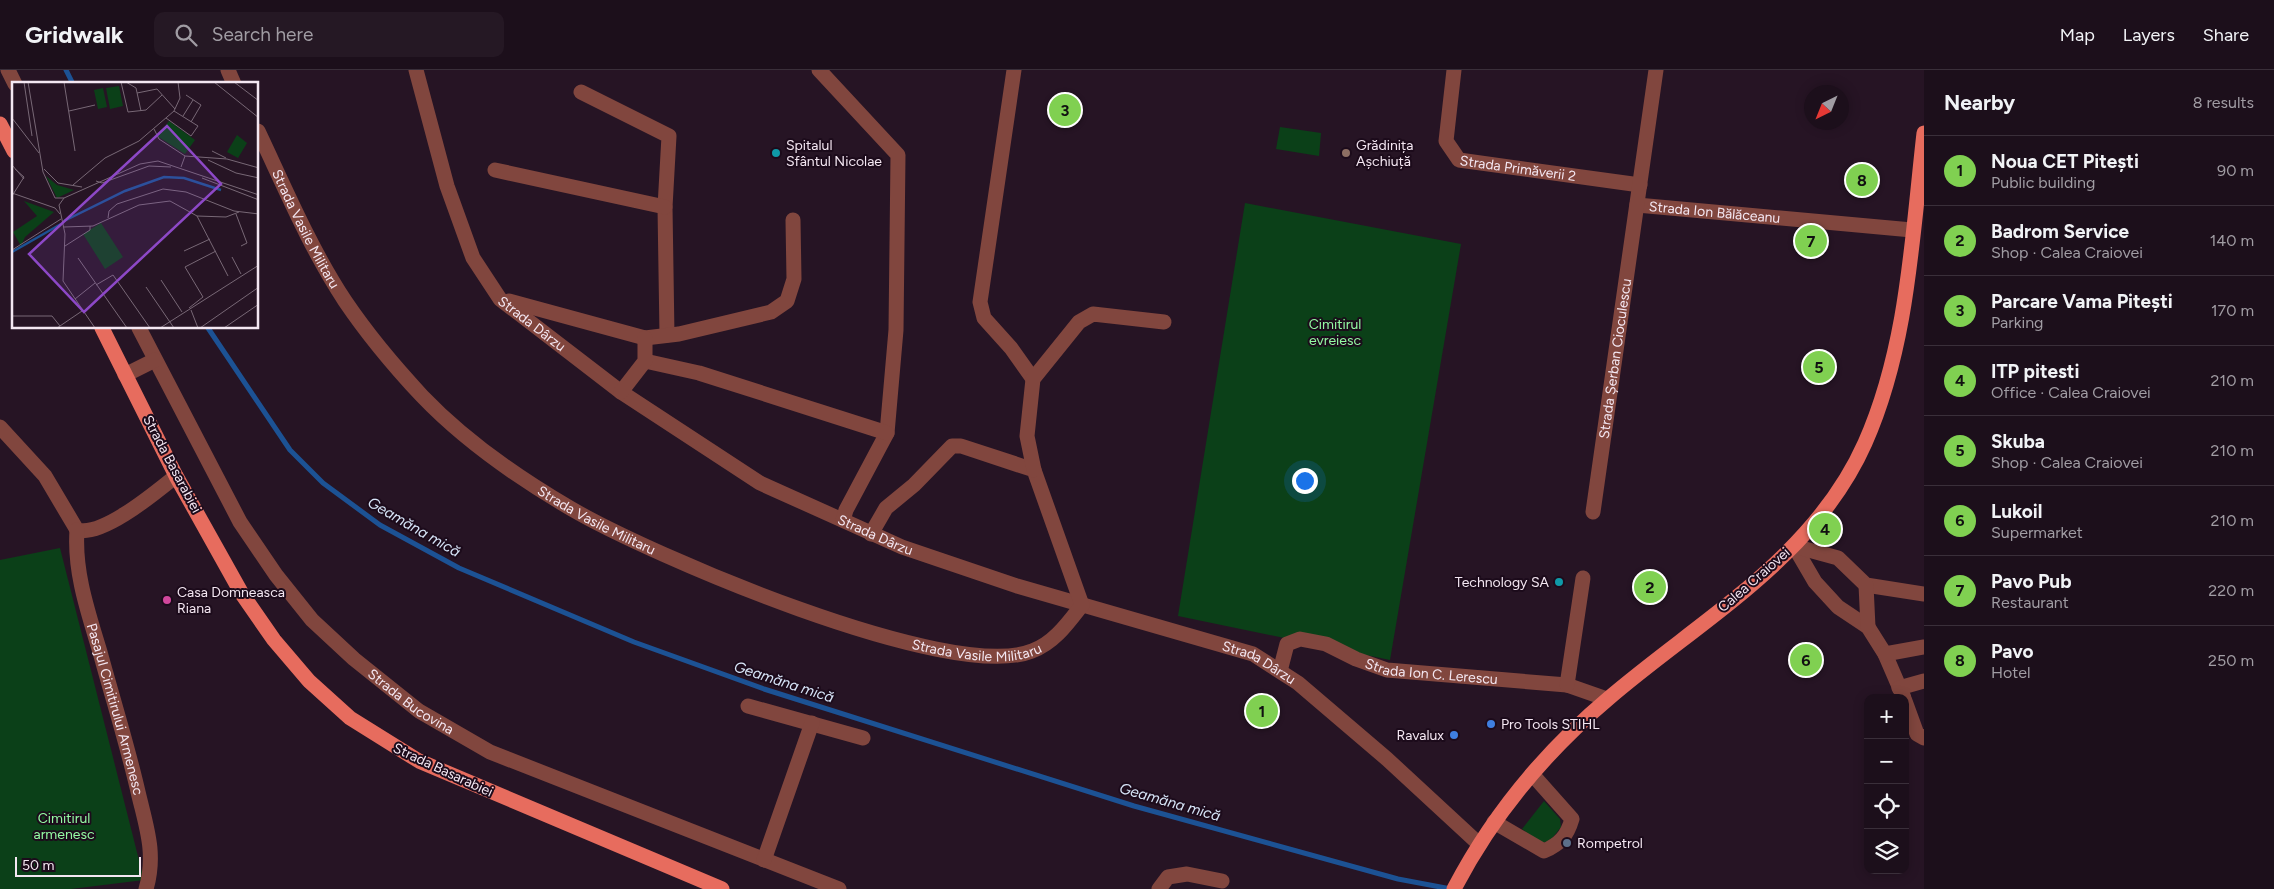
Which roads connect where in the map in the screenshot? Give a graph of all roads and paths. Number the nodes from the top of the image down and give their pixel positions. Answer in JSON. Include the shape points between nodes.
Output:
{"nodes":[{"id":1,"x":8,"y":70,"type":"edge"},
{"id":2,"x":228,"y":70,"type":"edge"},
{"id":3,"x":416,"y":70,"type":"edge"},
{"id":4,"x":819,"y":70,"type":"edge"},
{"id":5,"x":1014,"y":70,"type":"edge"},
{"id":6,"x":1454,"y":70,"type":"edge"},
{"id":7,"x":1656,"y":70,"type":"edge"},
{"id":8,"x":14,"y":82,"type":"edge"},
{"id":9,"x":233,"y":82,"type":"edge"},
{"id":10,"x":581,"y":92,"type":"dead end"},
{"id":11,"x":0,"y":124,"type":"edge"},
{"id":12,"x":259,"y":133,"type":"edge"},
{"id":13,"x":1924,"y":133,"type":"edge"},
{"id":14,"x":12,"y":147,"type":"edge"},
{"id":15,"x":495,"y":170,"type":"dead end"},
{"id":16,"x":1640,"y":185,"type":"junction"},
{"id":17,"x":1637,"y":205,"type":"junction"},
{"id":18,"x":665,"y":207,"type":"junction"},
{"id":19,"x":793,"y":220,"type":"dead end"},
{"id":20,"x":1912,"y":230,"type":"junction"},
{"id":21,"x":500,"y":298,"type":"junction"},
{"id":22,"x":1164,"y":322,"type":"dead end"},
{"id":23,"x":102,"y":329,"type":"edge"},
{"id":24,"x":140,"y":329,"type":"edge"},
{"id":25,"x":668,"y":335,"type":"junction"},
{"id":26,"x":645,"y":338,"type":"junction"},
{"id":27,"x":156,"y":360,"type":"junction"},
{"id":28,"x":645,"y":361,"type":"junction"},
{"id":29,"x":125,"y":375,"type":"junction"},
{"id":30,"x":1034,"y":379,"type":"junction"},
{"id":31,"x":621,"y":392,"type":"junction"},
{"id":32,"x":0,"y":427,"type":"edge"},
{"id":33,"x":886,"y":433,"type":"junction"},
{"id":34,"x":1034,"y":470,"type":"junction"},
{"id":35,"x":176,"y":476,"type":"junction"},
{"id":36,"x":1593,"y":512,"type":"dead end"},
{"id":37,"x":843,"y":520,"type":"junction"},
{"id":38,"x":77,"y":530,"type":"junction"},
{"id":39,"x":871,"y":534,"type":"junction"},
{"id":40,"x":1794,"y":546,"type":"junction"},
{"id":41,"x":1583,"y":578,"type":"dead end"},
{"id":42,"x":1866,"y":585,"type":"junction"},
{"id":43,"x":1924,"y":594,"type":"edge"},
{"id":44,"x":1082,"y":605,"type":"junction"},
{"id":45,"x":1868,"y":627,"type":"junction"},
{"id":46,"x":1924,"y":646,"type":"edge"},
{"id":47,"x":1886,"y":654,"type":"junction"},
{"id":48,"x":1280,"y":671,"type":"junction"},
{"id":49,"x":1924,"y":682,"type":"edge"},
{"id":50,"x":1567,"y":686,"type":"junction"},
{"id":51,"x":1902,"y":694,"type":"edge"},
{"id":52,"x":1906,"y":694,"type":"edge"},
{"id":53,"x":1607,"y":699,"type":"junction"},
{"id":54,"x":1909,"y":704,"type":"edge"},
{"id":55,"x":748,"y":706,"type":"dead end"},
{"id":56,"x":1918,"y":716,"type":"edge"},
{"id":57,"x":812,"y":723,"type":"junction"},
{"id":58,"x":863,"y":738,"type":"dead end"},
{"id":59,"x":1924,"y":738,"type":"edge"},
{"id":60,"x":1532,"y":774,"type":"junction"},
{"id":61,"x":1494,"y":822,"type":"junction"},
{"id":62,"x":1479,"y":844,"type":"junction"},
{"id":63,"x":764,"y":860,"type":"junction"},
{"id":64,"x":1222,"y":880,"type":"dead end"},
{"id":65,"x":1457,"y":883,"type":"edge"},
{"id":66,"x":146,"y":889,"type":"edge"},
{"id":67,"x":722,"y":889,"type":"edge"},
{"id":68,"x":839,"y":889,"type":"edge"},
{"id":69,"x":1159,"y":889,"type":"edge"}],
"edges":[{"from":1,"to":8,"type":"street"},
{"from":2,"to":9,"type":"street"},
{"from":3,"to":21,"type":"street","name":"Strada Dârzu","via":[[447,186],[473,258]]},
{"from":4,"to":33,"type":"street","via":[[898,156],[896,330]]},
{"from":5,"to":30,"type":"street","via":[[980,302],[984,318]]},
{"from":6,"to":16,"type":"street","name":"Strada Primăverii 2","via":[[1446,141],[1459,160]]},
{"from":7,"to":16,"type":"street","name":"Strada Șerban Cioculescu"},
{"from":10,"to":18,"type":"street","via":[[669,136]]},
{"from":11,"to":14,"type":"main road"},
{"from":12,"to":44,"type":"street","name":"Strada Vasile Militaru","via":[[318,255],[344,300],[373,340],[423,397],[466,436],[509,469],[572,509],[714,575],[864,631],[919,646],[1002,656],[1032,652],[1061,632]]},
{"from":13,"to":20,"type":"main road","name":"Calea Craiovei"},
{"from":15,"to":18,"type":"street"},
{"from":16,"to":17,"type":"street","name":"Strada Șerban Cioculescu"},
{"from":17,"to":20,"type":"street","name":"Strada Ion Bălăceanu"},
{"from":17,"to":36,"type":"street","name":"Strada Șerban Cioculescu"},
{"from":18,"to":25,"type":"street"},
{"from":19,"to":25,"type":"street","via":[[794,279],[787,301],[771,312]]},
{"from":20,"to":40,"type":"main road","name":"Calea Craiovei","via":[[1893,364],[1880,405],[1864,445],[1844,481]]},
{"from":21,"to":26,"type":"street"},
{"from":21,"to":31,"type":"street","name":"Strada Dârzu"},
{"from":22,"to":30,"type":"street","via":[[1093,314],[1079,322]]},
{"from":23,"to":29,"type":"main road","name":"Strada Basarabiei"},
{"from":24,"to":27,"type":"street","name":"Strada Bucovina"},
{"from":25,"to":26,"type":"street"},
{"from":26,"to":28,"type":"street"},
{"from":27,"to":29,"type":"street"},
{"from":27,"to":63,"type":"street","name":"Strada Bucovina","via":[[240,522],[312,620],[354,659],[419,711],[490,752]]},
{"from":28,"to":31,"type":"street"},
{"from":28,"to":33,"type":"street","via":[[699,373]]},
{"from":29,"to":35,"type":"main road","name":"Strada Basarabiei"},
{"from":30,"to":34,"type":"street","via":[[1027,436]]},
{"from":31,"to":37,"type":"street","name":"Strada Dârzu","via":[[760,482]]},
{"from":32,"to":38,"type":"street","via":[[45,476]]},
{"from":33,"to":37,"type":"street"},
{"from":34,"to":39,"type":"street","via":[[961,446],[952,446],[886,508]]},
{"from":34,"to":44,"type":"street"},
{"from":35,"to":38,"type":"street","via":[[104,525],[86,532]]},
{"from":35,"to":67,"type":"main road","name":"Strada Basarabiei","via":[[242,594],[274,640],[309,681],[350,718],[419,761]]},
{"from":37,"to":39,"type":"street","name":"Strada Dârzu"},
{"from":38,"to":66,"type":"street","name":"Pasajul Cimitirului Armenesc","via":[[80,583],[131,760],[150,844],[152,869]]},
{"from":39,"to":44,"type":"street","name":"Strada Dârzu","via":[[1016,586]]},
{"from":40,"to":42,"type":"street","via":[[1838,558]]},
{"from":40,"to":45,"type":"street","via":[[1815,582],[1838,607]]},
{"from":40,"to":53,"type":"main road","name":"Calea Craiovei","via":[[1763,576]]},
{"from":41,"to":50,"type":"street"},
{"from":42,"to":43,"type":"street"},
{"from":42,"to":45,"type":"street"},
{"from":44,"to":48,"type":"street","name":"Strada Dârzu","via":[[1253,654]]},
{"from":45,"to":47,"type":"street"},
{"from":46,"to":47,"type":"street"},
{"from":47,"to":51,"type":"street"},
{"from":48,"to":50,"type":"street","name":"Strada Ion C. Lerescu","via":[[1287,644],[1300,639],[1326,644],[1387,670]]},
{"from":48,"to":62,"type":"street","name":"Strada Dârzu","via":[[1387,759]]},
{"from":49,"to":52,"type":"street"},
{"from":50,"to":53,"type":"street","name":"Strada Ion C. Lerescu"},
{"from":53,"to":60,"type":"main road","name":"Calea Craiovei"},
{"from":54,"to":56,"type":"street"},
{"from":55,"to":57,"type":"street"},
{"from":56,"to":59,"type":"street","via":[[1917,734]]},
{"from":57,"to":58,"type":"street"},
{"from":57,"to":63,"type":"street"},
{"from":60,"to":61,"type":"main road","name":"Calea Craiovei"},
{"from":60,"to":61,"type":"street","via":[[1572,819],[1569,832],[1558,845],[1544,851]]},
{"from":61,"to":62,"type":"main road","name":"Calea Craiovei"},
{"from":62,"to":65,"type":"main road","name":"Calea Craiovei"},
{"from":63,"to":68,"type":"street","name":"Strada Bucovina"},
{"from":64,"to":69,"type":"street","via":[[1187,874],[1168,877]]}]}
